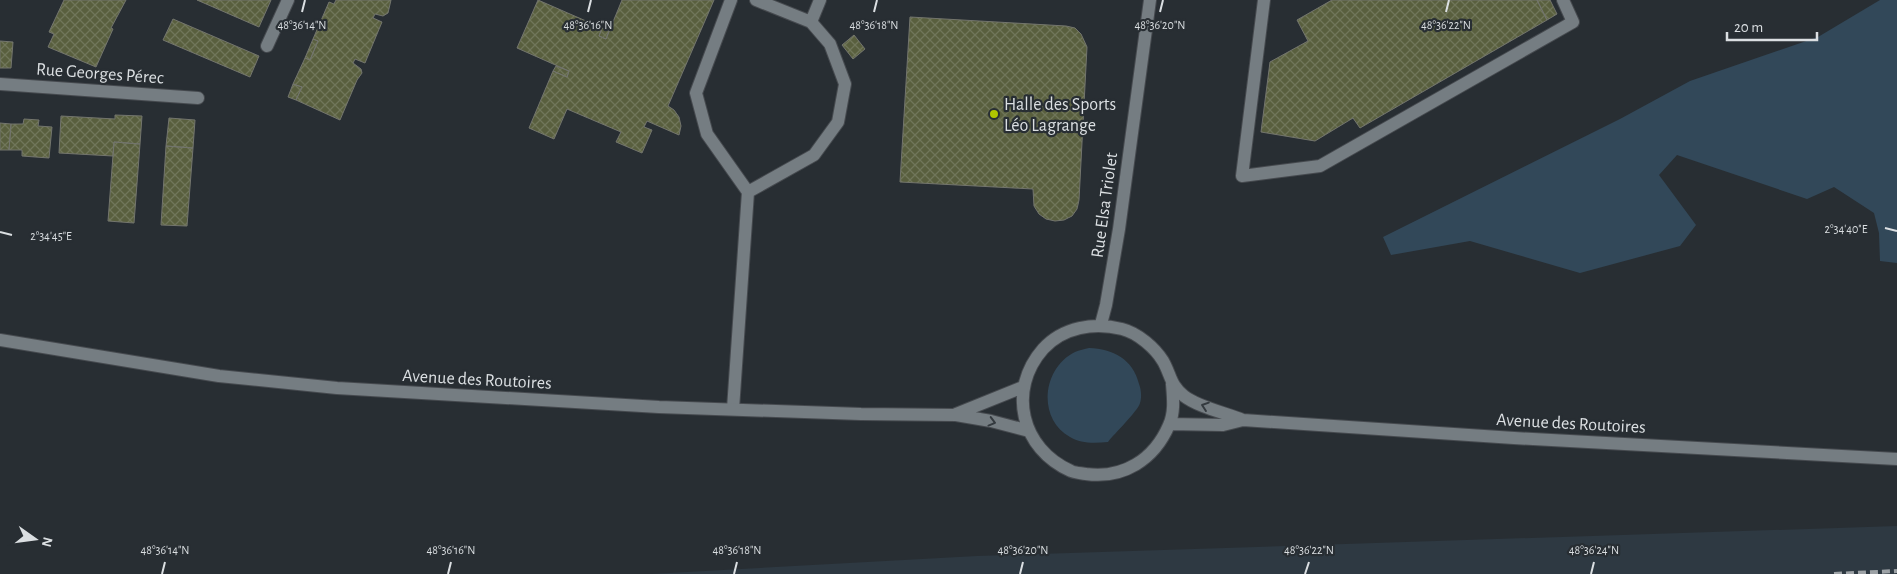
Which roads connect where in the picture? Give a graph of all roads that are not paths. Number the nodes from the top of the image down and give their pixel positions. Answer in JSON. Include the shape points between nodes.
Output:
{"nodes":[{"id":1,"x":288,"y":0,"type":"edge"},
{"id":2,"x":731,"y":0,"type":"edge"},
{"id":3,"x":756,"y":0,"type":"edge"},
{"id":4,"x":820,"y":0,"type":"edge"},
{"id":5,"x":1150,"y":0,"type":"edge"},
{"id":6,"x":1264,"y":0,"type":"edge"},
{"id":7,"x":1563,"y":0,"type":"edge"},
{"id":8,"x":810,"y":22,"type":"junction"},
{"id":9,"x":267,"y":46,"type":"dead end"},
{"id":10,"x":0,"y":84,"type":"edge"},
{"id":11,"x":198,"y":98,"type":"dead end"},
{"id":12,"x":748,"y":192,"type":"junction"},
{"id":13,"x":1101,"y":324,"type":"junction"},
{"id":14,"x":0,"y":340,"type":"edge"},
{"id":15,"x":1172,"y":384,"type":"junction"},
{"id":16,"x":1023,"y":387,"type":"junction"},
{"id":17,"x":733,"y":409,"type":"junction"},
{"id":18,"x":956,"y":415,"type":"junction"},
{"id":19,"x":1243,"y":420,"type":"junction"},
{"id":20,"x":1170,"y":424,"type":"junction"},
{"id":21,"x":1029,"y":431,"type":"junction"},
{"id":22,"x":1897,"y":459,"type":"edge"}],
"edges":[{"from":1,"to":9,"type":"street"},
{"from":2,"to":12,"type":"street","via":[[696,93],[707,134]]},
{"from":3,"to":8,"type":"street"},
{"from":4,"to":8,"type":"street"},
{"from":5,"to":13,"type":"street","name":"Rue Elsa Triolet","via":[[1119,229]]},
{"from":6,"to":7,"type":"street","via":[[1242,176],[1320,166],[1573,22]]},
{"from":8,"to":12,"type":"street","via":[[830,44],[845,84],[838,122],[814,155]]},
{"from":10,"to":11,"type":"street","name":"Rue Georges Pérec"},
{"from":12,"to":17,"type":"street"},
{"from":13,"to":15,"type":"street","name":"Avenue des Routoires","via":[[1125,329],[1146,342],[1162,361]]},
{"from":13,"to":16,"type":"street","name":"Avenue des Routoires","via":[[1074,328],[1051,341],[1033,361]]},
{"from":14,"to":17,"type":"street","name":"Avenue des Routoires","via":[[220,376],[337,388]]},
{"from":19,"to":15,"type":"street","name":"Avenue des Routoires","one_way":true,"via":[[1200,405]]},
{"from":15,"to":20,"type":"street","name":"Avenue des Routoires","via":[[1174,404]]},
{"from":16,"to":18,"type":"street","name":"Avenue des Routoires"},
{"from":16,"to":21,"type":"street","name":"Avenue des Routoires","via":[[1023,409]]},
{"from":17,"to":18,"type":"street","name":"Avenue des Routoires"},
{"from":18,"to":21,"type":"street","name":"Avenue des Routoires","one_way":true},
{"from":19,"to":20,"type":"street","name":"Avenue des Routoires","via":[[1223,425]]},
{"from":19,"to":22,"type":"street","name":"Avenue des Routoires"},
{"from":20,"to":21,"type":"street","name":"Avenue des Routoires","via":[[1155,450],[1131,468],[1102,476],[1072,472],[1046,456]]}]}
